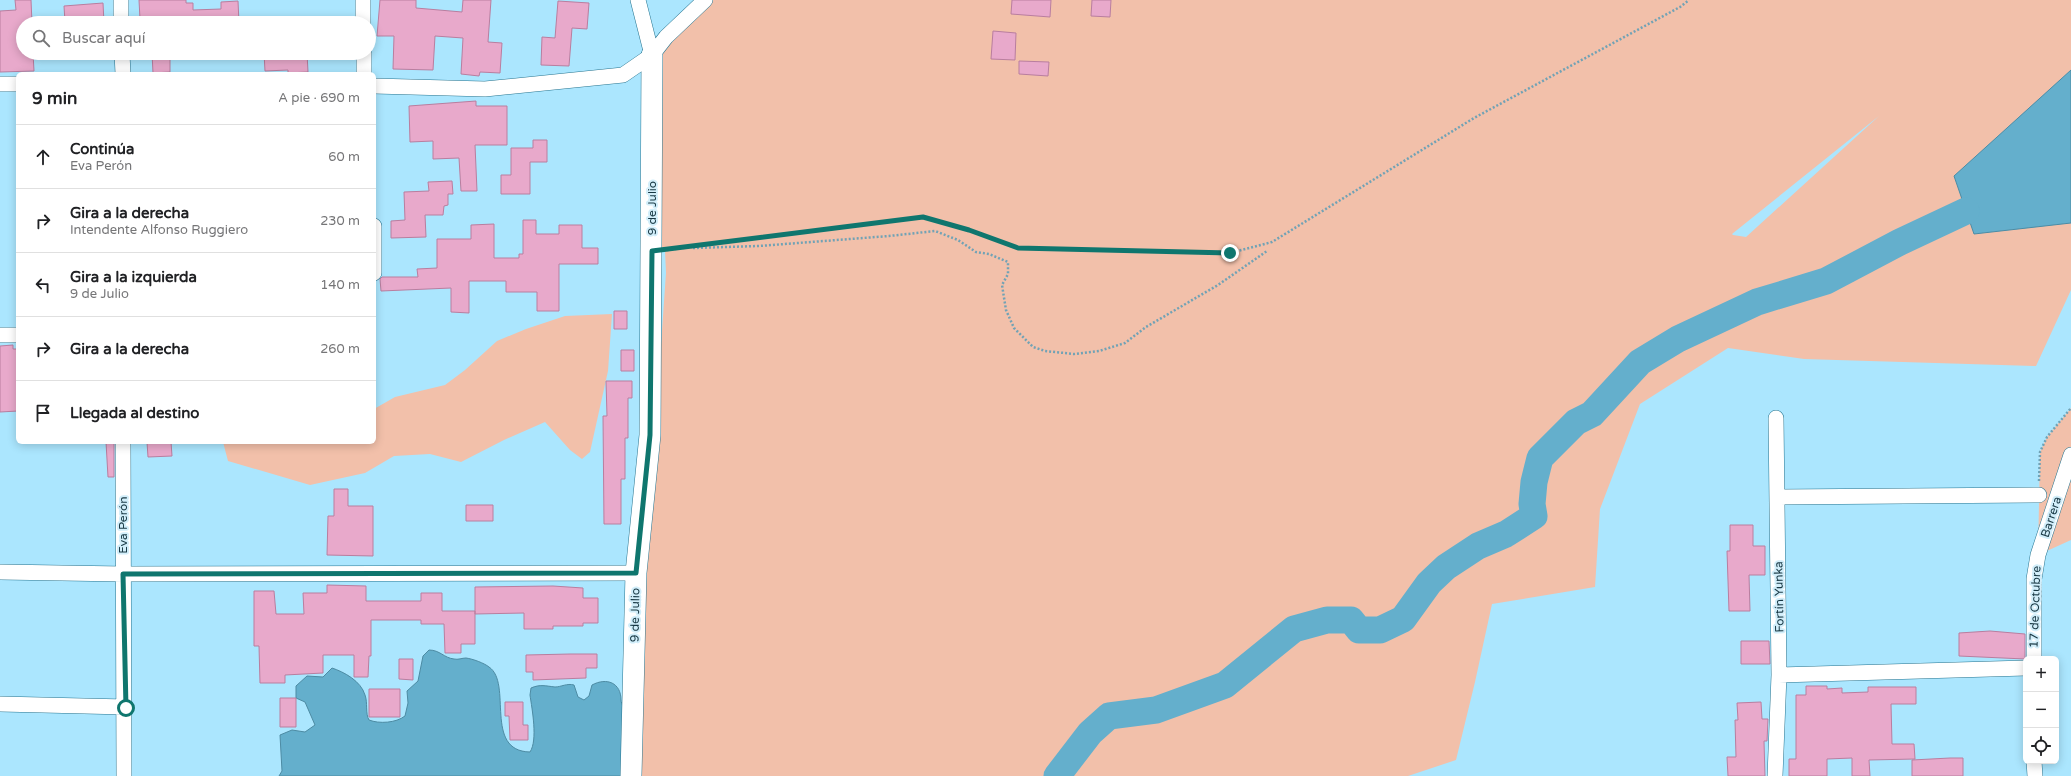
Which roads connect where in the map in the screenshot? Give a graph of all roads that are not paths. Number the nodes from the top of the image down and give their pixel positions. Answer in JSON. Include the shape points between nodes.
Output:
{"nodes":[{"id":1,"x":121,"y":0,"type":"edge"},
{"id":2,"x":363,"y":0,"type":"edge"},
{"id":3,"x":638,"y":0,"type":"edge"},
{"id":4,"x":705,"y":0,"type":"edge"},
{"id":5,"x":121,"y":16,"type":"edge"},
{"id":6,"x":363,"y":16,"type":"edge"},
{"id":7,"x":652,"y":56,"type":"junction"},
{"id":8,"x":122,"y":60,"type":"edge"},
{"id":9,"x":364,"y":60,"type":"edge"},
{"id":10,"x":123,"y":72,"type":"edge"},
{"id":11,"x":364,"y":72,"type":"edge"},
{"id":12,"x":0,"y":84,"type":"edge"},
{"id":13,"x":16,"y":84,"type":"edge"},
{"id":14,"x":376,"y":86,"type":"edge"},
{"id":15,"x":0,"y":335,"type":"edge"},
{"id":16,"x":16,"y":335,"type":"edge"},
{"id":17,"x":1776,"y":418,"type":"dead end"},
{"id":18,"x":123,"y":444,"type":"edge"},
{"id":19,"x":2071,"y":455,"type":"edge"},
{"id":20,"x":2039,"y":495,"type":"dead end"},
{"id":21,"x":1777,"y":497,"type":"junction"},
{"id":22,"x":2038,"y":555,"type":"joint"},
{"id":23,"x":0,"y":572,"type":"edge"},
{"id":24,"x":636,"y":573,"type":"junction"},
{"id":25,"x":123,"y":574,"type":"junction"},
{"id":26,"x":2034,"y":656,"type":"edge"},
{"id":27,"x":2023,"y":668,"type":"edge"},
{"id":28,"x":1779,"y":675,"type":"junction"},
{"id":29,"x":0,"y":704,"type":"edge"},
{"id":30,"x":126,"y":708,"type":"junction"},
{"id":31,"x":2034,"y":764,"type":"edge"},
{"id":32,"x":124,"y":776,"type":"edge"},
{"id":33,"x":632,"y":776,"type":"edge"},
{"id":34,"x":1775,"y":776,"type":"edge"},
{"id":35,"x":2035,"y":776,"type":"edge"}],
"edges":[{"from":1,"to":5,"type":"street"},
{"from":2,"to":6,"type":"street"},
{"from":3,"to":7,"type":"street","name":"9 de Julio"},
{"from":4,"to":7,"type":"street","via":[[666,37]]},
{"from":7,"to":14,"type":"street","via":[[623,75],[580,81],[485,89]]},
{"from":7,"to":24,"type":"main road","name":"9 de Julio","via":[[650,435]]},
{"from":8,"to":10,"type":"street"},
{"from":9,"to":11,"type":"street"},
{"from":12,"to":13,"type":"street"},
{"from":15,"to":16,"type":"street"},
{"from":17,"to":21,"type":"street","name":"Fortín Yunka"},
{"from":18,"to":25,"type":"street","name":"Eva Perón"},
{"from":19,"to":22,"type":"street","name":"Barrera"},
{"from":20,"to":21,"type":"street"},
{"from":21,"to":28,"type":"street","name":"Fortín Yunka"},
{"from":22,"to":26,"type":"street","name":"17 de Octubre","via":[[2034,579]]},
{"from":23,"to":25,"type":"street"},
{"from":24,"to":25,"type":"street"},
{"from":24,"to":33,"type":"main road","name":"9 de Julio"},
{"from":25,"to":30,"type":"street","name":"Eva Perón"},
{"from":27,"to":28,"type":"street"},
{"from":28,"to":34,"type":"street","name":"Fortín Yunka"},
{"from":29,"to":30,"type":"street"},
{"from":30,"to":32,"type":"street","name":"Eva Perón"},
{"from":31,"to":35,"type":"street"}]}
